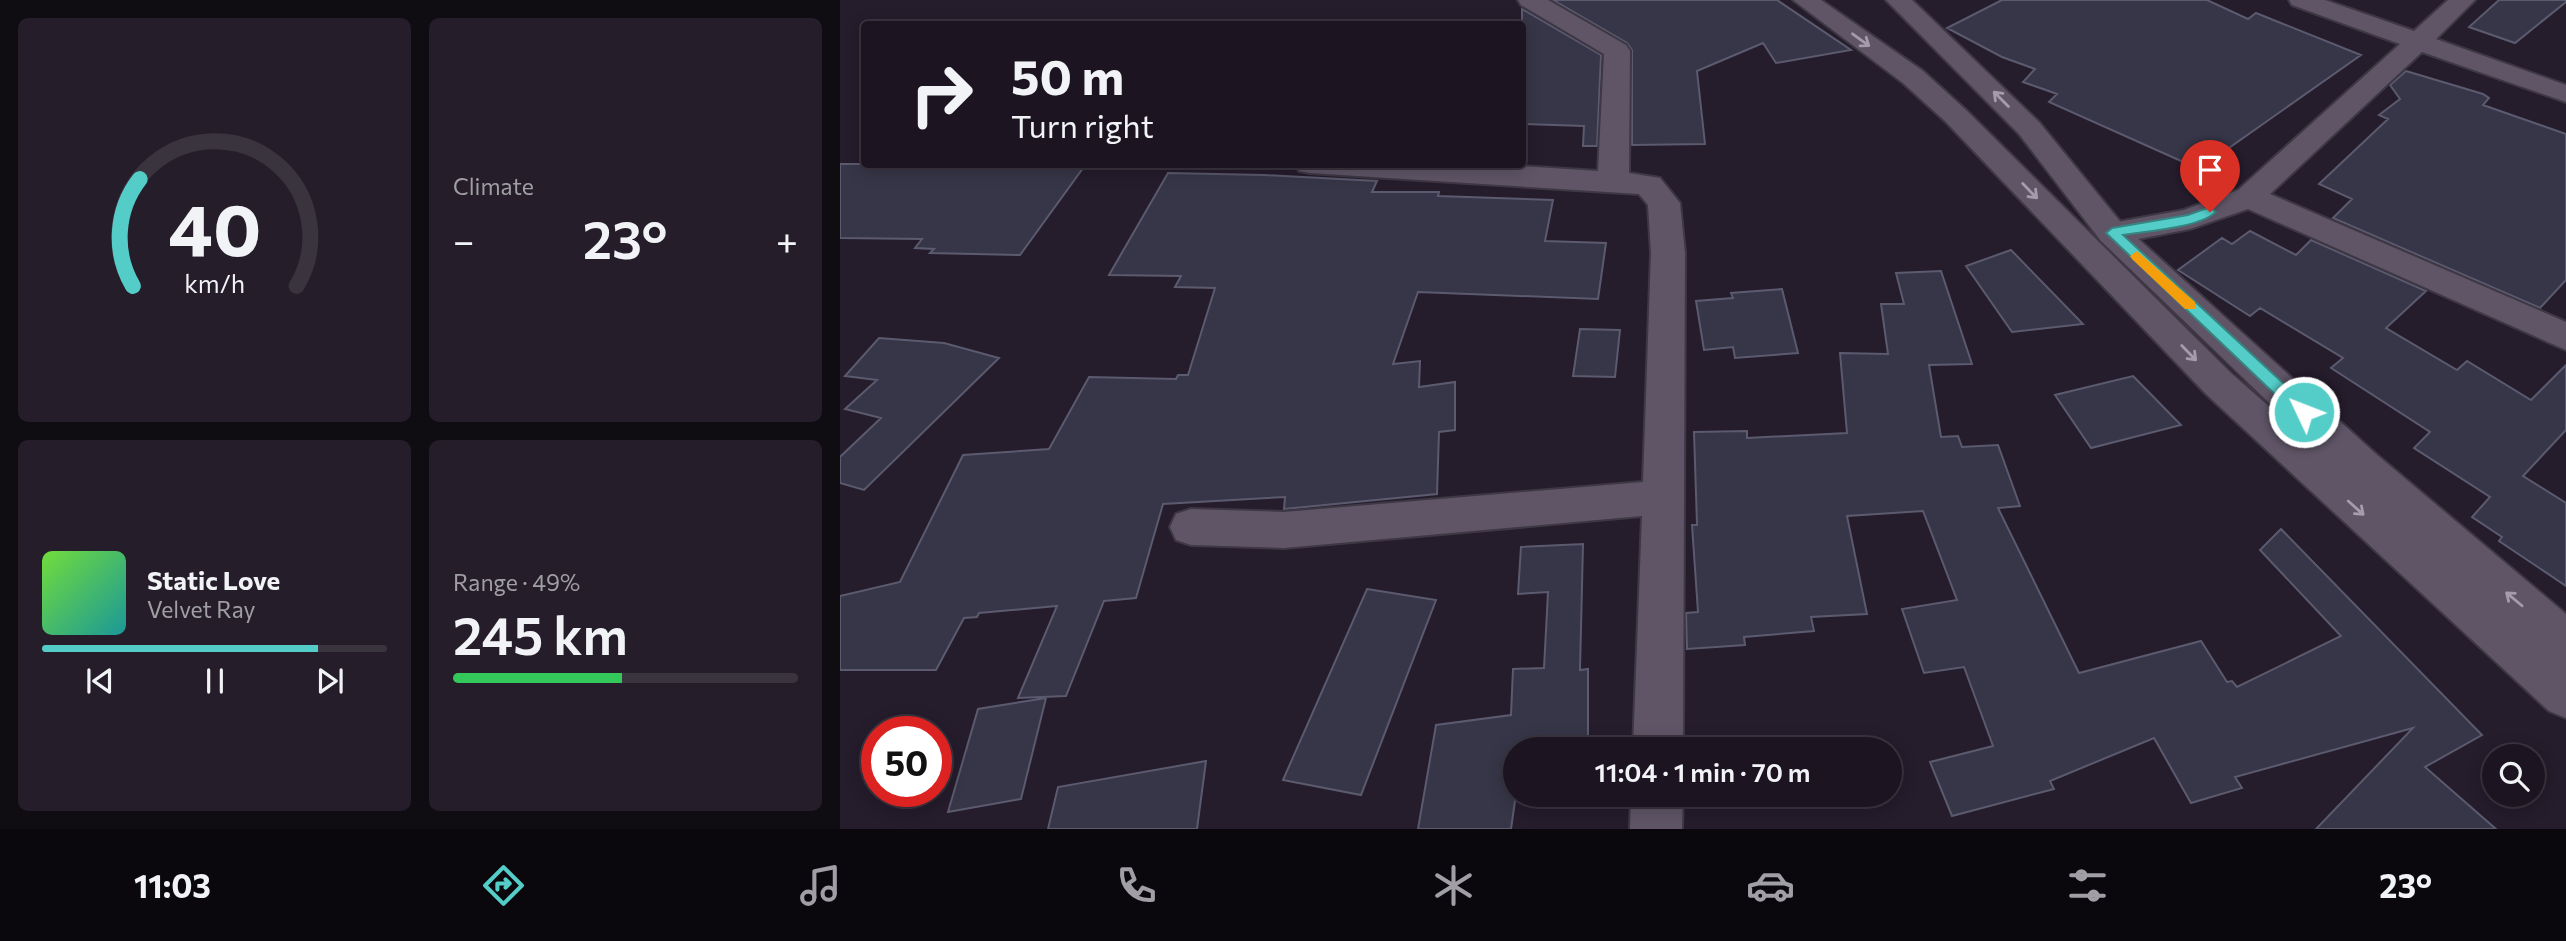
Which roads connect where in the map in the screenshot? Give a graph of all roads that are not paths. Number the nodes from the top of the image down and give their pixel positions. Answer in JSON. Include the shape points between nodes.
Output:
{"nodes":[{"id":1,"x":1530,"y":0,"type":"edge"},
{"id":2,"x":1805,"y":0,"type":"edge"},
{"id":3,"x":1898,"y":0,"type":"edge"},
{"id":4,"x":2301,"y":0,"type":"edge"},
{"id":5,"x":2463,"y":0,"type":"edge"},
{"id":6,"x":2418,"y":41,"type":"junction"},
{"id":7,"x":2566,"y":94,"type":"edge"},
{"id":8,"x":1381,"y":168,"type":"edge"},
{"id":9,"x":1613,"y":181,"type":"junction"},
{"id":10,"x":2249,"y":197,"type":"junction"},
{"id":11,"x":2112,"y":233,"type":"junction"},
{"id":12,"x":2566,"y":337,"type":"edge"},
{"id":13,"x":1665,"y":497,"type":"junction"},
{"id":14,"x":1191,"y":527,"type":"dead end"},
{"id":15,"x":2566,"y":643,"type":"edge"},
{"id":16,"x":2566,"y":695,"type":"edge"},
{"id":17,"x":1658,"y":737,"type":"edge"},
{"id":18,"x":1657,"y":807,"type":"edge"},
{"id":19,"x":1656,"y":829,"type":"edge"}],
"edges":[{"from":1,"to":9,"type":"street","via":[[1617,51]]},
{"from":2,"to":16,"type":"street","one_way":true,"via":[[1913,77],[1956,116],[2219,384]]},
{"from":11,"to":3,"type":"street","one_way":true,"via":[[2029,128]]},
{"from":4,"to":6,"type":"street"},
{"from":5,"to":6,"type":"street"},
{"from":6,"to":7,"type":"street"},
{"from":6,"to":10,"type":"street"},
{"from":8,"to":9,"type":"street"},
{"from":9,"to":13,"type":"street","via":[[1649,186],[1664,203],[1668,253]]},
{"from":10,"to":11,"type":"street","via":[[2190,219]]},
{"from":10,"to":12,"type":"street"},
{"from":15,"to":11,"type":"street","one_way":true,"via":[[2362,466]]},
{"from":13,"to":14,"type":"street","via":[[1284,530]]},
{"from":13,"to":17,"type":"street"},
{"from":18,"to":19,"type":"street"}]}
